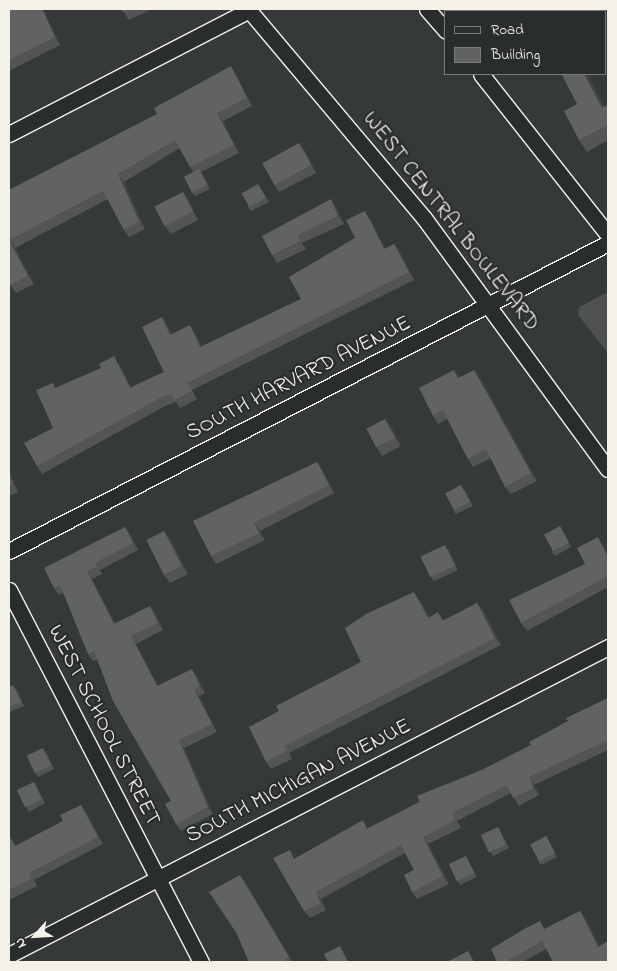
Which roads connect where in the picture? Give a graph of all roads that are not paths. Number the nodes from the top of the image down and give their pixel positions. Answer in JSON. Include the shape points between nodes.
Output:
{"nodes":[{"id":1,"x":249,"y":9,"type":"edge"},
{"id":2,"x":427,"y":9,"type":"edge"},
{"id":3,"x":444,"y":29,"type":"edge"},
{"id":4,"x":482,"y":75,"type":"edge"},
{"id":5,"x":9,"y":134,"type":"edge"},
{"id":6,"x":608,"y":235,"type":"edge"},
{"id":7,"x":608,"y":243,"type":"edge"},
{"id":8,"x":490,"y":305,"type":"junction"},
{"id":9,"x":608,"y":469,"type":"edge"},
{"id":10,"x":9,"y":551,"type":"edge"},
{"id":11,"x":9,"y":590,"type":"edge"},
{"id":12,"x":608,"y":647,"type":"edge"},
{"id":13,"x":157,"y":879,"type":"junction"},
{"id":14,"x":9,"y":955,"type":"edge"},
{"id":15,"x":200,"y":962,"type":"edge"}],
"edges":[{"from":1,"to":5,"type":"street"},
{"from":1,"to":8,"type":"street","name":"WEST CENTRAL BOULEVARD","via":[[370,151]]},
{"from":2,"to":3,"type":"street"},
{"from":4,"to":6,"type":"street"},
{"from":7,"to":8,"type":"street","name":"SOUTH HARVARD AVENUE"},
{"from":8,"to":9,"type":"street","name":"WEST CENTRAL BOULEVARD"},
{"from":8,"to":10,"type":"street","name":"SOUTH HARVARD AVENUE"},
{"from":11,"to":13,"type":"street","name":"WEST SCHOOL STREET"},
{"from":12,"to":13,"type":"street","name":"SOUTH MICHIGAN AVENUE"},
{"from":13,"to":14,"type":"street","name":"SOUTH MICHIGAN AVENUE"},
{"from":13,"to":15,"type":"street","name":"WEST SCHOOL STREET"}]}
